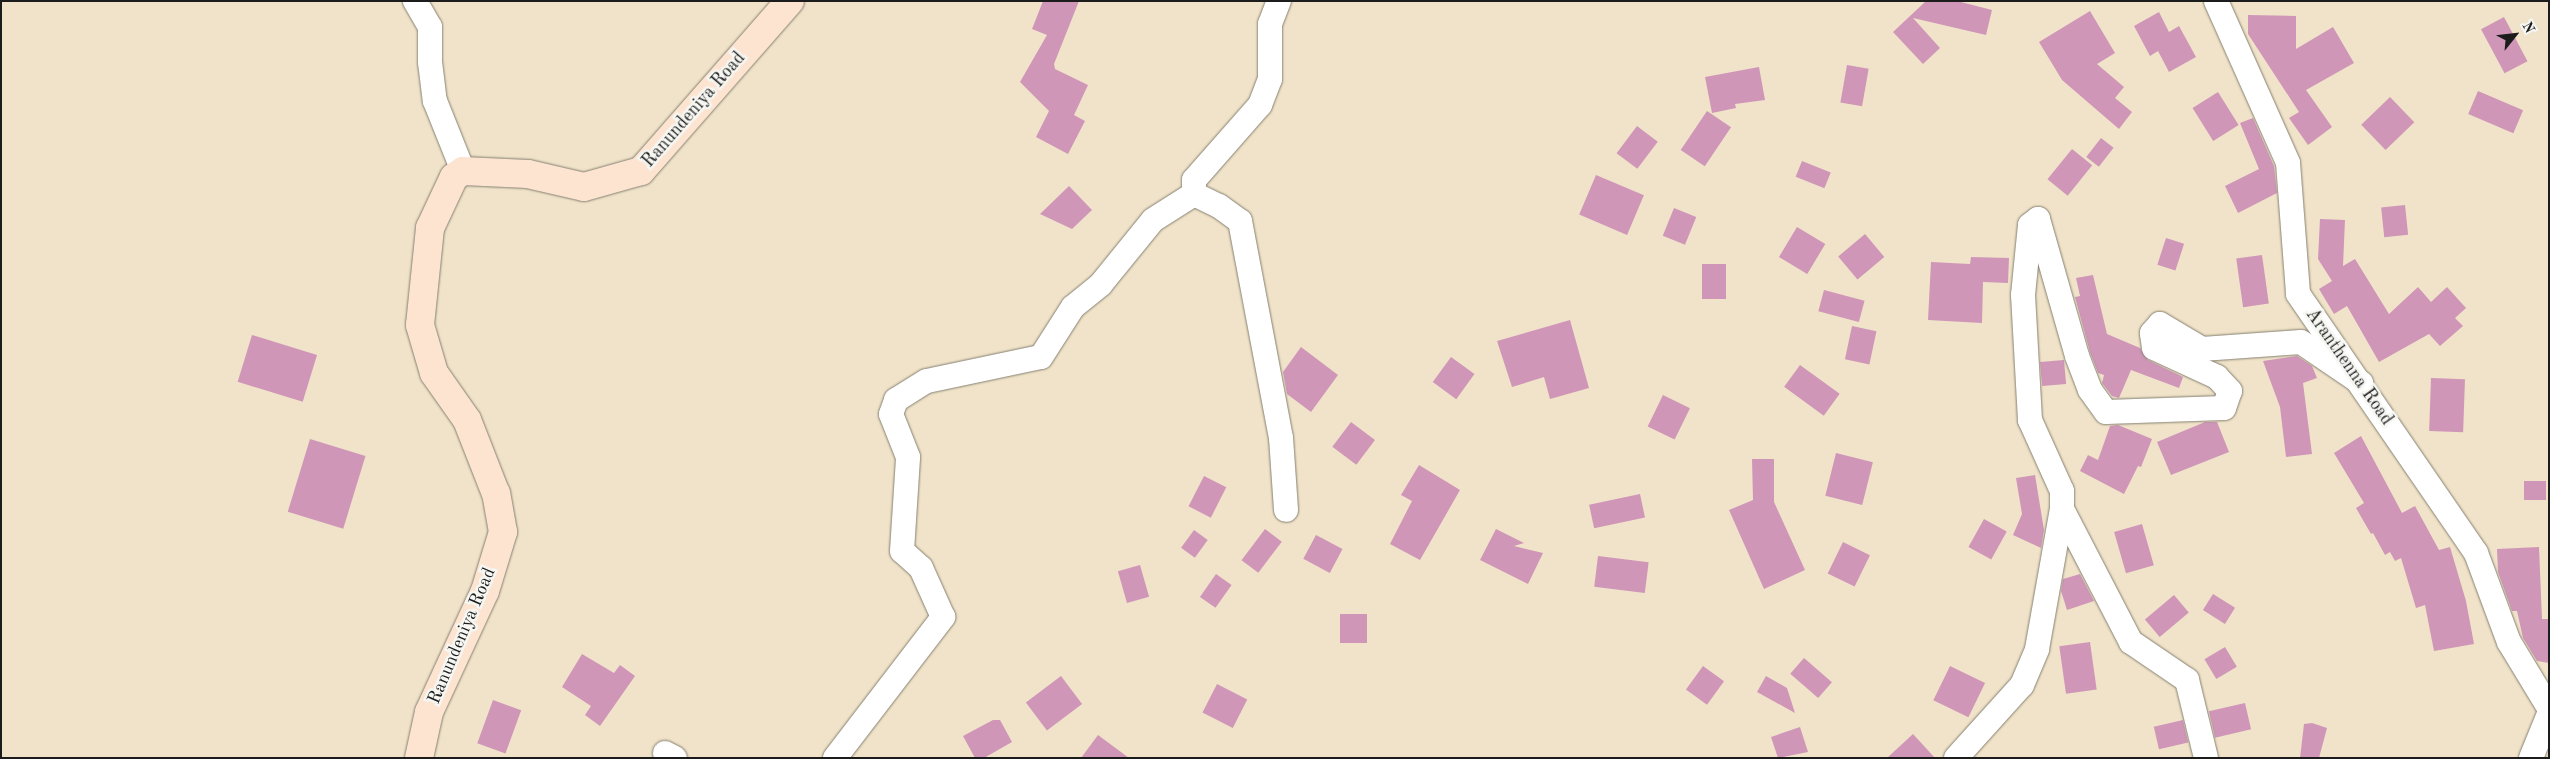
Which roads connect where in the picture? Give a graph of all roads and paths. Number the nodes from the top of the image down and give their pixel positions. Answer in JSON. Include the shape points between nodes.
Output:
{"nodes":[{"id":1,"x":415,"y":1,"type":"edge"},
{"id":2,"x":790,"y":1,"type":"edge"},
{"id":3,"x":1278,"y":1,"type":"edge"},
{"id":4,"x":2216,"y":1,"type":"edge"},
{"id":5,"x":463,"y":172,"type":"junction"},
{"id":6,"x":1194,"y":194,"type":"junction"},
{"id":7,"x":2361,"y":383,"type":"junction"},
{"id":8,"x":2062,"y":509,"type":"junction"},
{"id":9,"x":1286,"y":510,"type":"dead end"},
{"id":10,"x":2549,"y":708,"type":"edge"},
{"id":11,"x":2549,"y":714,"type":"edge"},
{"id":12,"x":419,"y":758,"type":"edge"},
{"id":13,"x":835,"y":758,"type":"edge"},
{"id":14,"x":1956,"y":758,"type":"edge"},
{"id":15,"x":2206,"y":758,"type":"edge"},
{"id":16,"x":2531,"y":758,"type":"edge"}],
"edges":[{"from":1,"to":5,"type":"street","via":[[430,27],[435,101]]},
{"from":2,"to":5,"type":"main road","name":"Ranundeniya Road","via":[[641,171],[584,187],[528,174]]},
{"from":3,"to":6,"type":"street","via":[[1270,24],[1270,79],[1260,105],[1194,180]]},
{"from":4,"to":7,"type":"street","name":"Aranthenna Road","via":[[2288,163],[2298,294]]},
{"from":5,"to":12,"type":"main road","name":"Ranundeniya Road","via":[[454,177],[430,228],[420,325],[434,373],[467,420],[496,494],[503,532],[486,591],[429,712]]},
{"from":6,"to":9,"type":"street","via":[[1240,221],[1281,438]]},
{"from":6,"to":13,"type":"street","via":[[1153,220],[1101,284],[1073,307],[1041,357],[927,381],[896,400],[891,414],[908,457],[902,551],[921,568],[943,617]]},
{"from":7,"to":8,"type":"street","via":[[2302,342],[2202,348],[2160,324],[2152,333],[2154,348],[2217,377],[2230,391],[2224,408],[2106,412],[2090,390],[2076,356],[2038,219],[2030,225],[2024,295],[2025,372],[2030,420],[2062,492]]},
{"from":7,"to":10,"type":"street","name":"Aranthenna Road","via":[[2476,552],[2509,642]]},
{"from":8,"to":14,"type":"street","via":[[2037,649],[2022,685]]},
{"from":8,"to":15,"type":"street","via":[[2131,642],[2187,680]]},
{"from":11,"to":16,"type":"street"}]}
